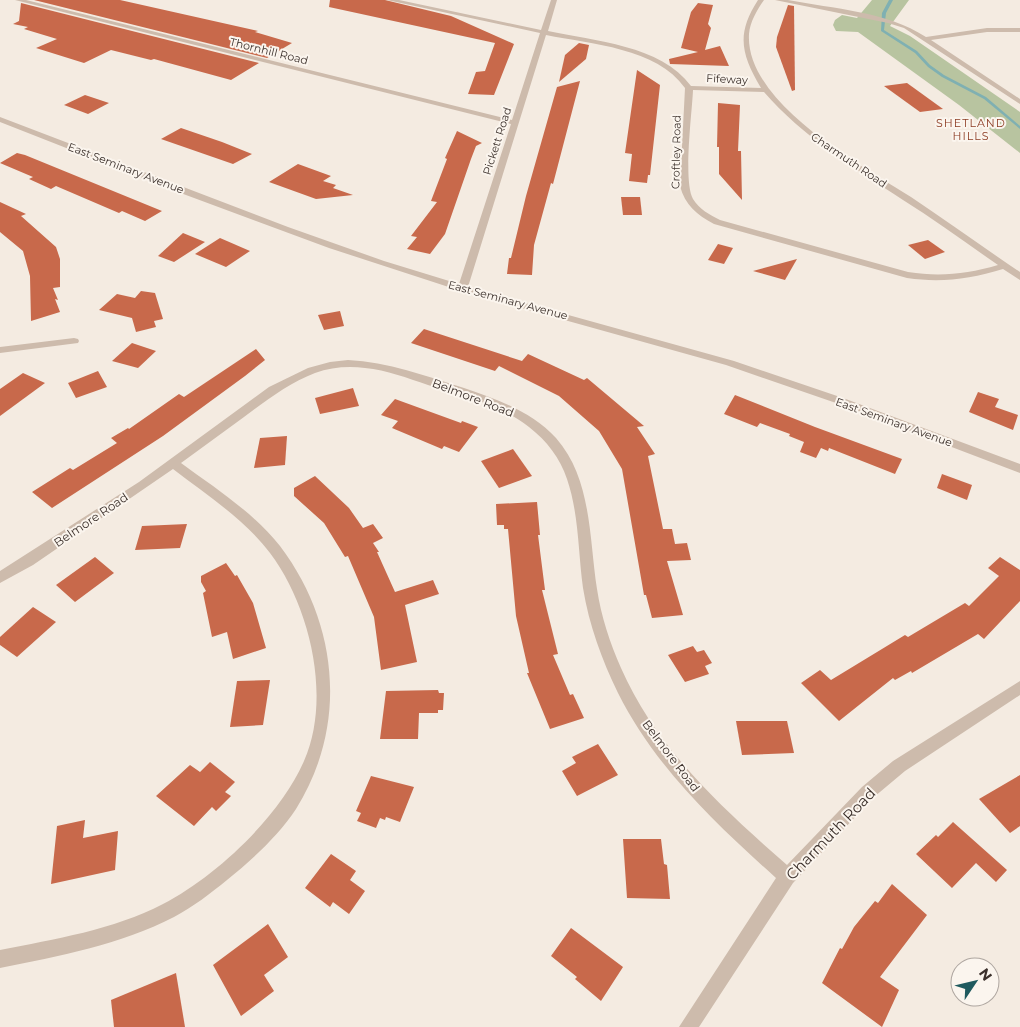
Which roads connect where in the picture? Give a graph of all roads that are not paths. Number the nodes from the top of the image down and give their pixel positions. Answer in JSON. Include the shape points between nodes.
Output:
{"nodes":[{"id":1,"x":18,"y":0,"type":"edge"},
{"id":2,"x":390,"y":0,"type":"edge"},
{"id":3,"x":554,"y":0,"type":"edge"},
{"id":4,"x":761,"y":0,"type":"edge"},
{"id":5,"x":778,"y":0,"type":"edge"},
{"id":6,"x":1020,"y":30,"type":"edge"},
{"id":7,"x":544,"y":32,"type":"junction"},
{"id":8,"x":926,"y":39,"type":"junction"},
{"id":9,"x":689,"y":88,"type":"junction"},
{"id":10,"x":765,"y":90,"type":"junction"},
{"id":11,"x":1020,"y":102,"type":"edge"},
{"id":12,"x":0,"y":120,"type":"edge"},
{"id":13,"x":515,"y":122,"type":"junction"},
{"id":14,"x":1005,"y":266,"type":"junction"},
{"id":15,"x":1020,"y":278,"type":"edge"},
{"id":16,"x":462,"y":288,"type":"junction"},
{"id":17,"x":74,"y":341,"type":"dead end"},
{"id":18,"x":0,"y":350,"type":"edge"},
{"id":19,"x":174,"y":464,"type":"junction"},
{"id":20,"x":1020,"y":469,"type":"edge"},
{"id":21,"x":0,"y":578,"type":"edge"},
{"id":22,"x":1020,"y":687,"type":"edge"},
{"id":23,"x":788,"y":877,"type":"junction"},
{"id":24,"x":0,"y":959,"type":"edge"},
{"id":25,"x":688,"y":1027,"type":"edge"}],
"edges":[{"from":1,"to":13,"type":"street","name":"Thornhill Road"},
{"from":2,"to":7,"type":"street"},
{"from":3,"to":7,"type":"street","name":"Pickett Road"},
{"from":4,"to":10,"type":"street","name":"Charmuth Road","via":[[753,12],[745,41],[754,72]]},
{"from":5,"to":8,"type":"street","via":[[889,21]]},
{"from":6,"to":8,"type":"street","via":[[987,30]]},
{"from":7,"to":9,"type":"street","via":[[648,56],[677,72]]},
{"from":7,"to":13,"type":"street","name":"Pickett Road"},
{"from":8,"to":11,"type":"street"},
{"from":9,"to":10,"type":"street","name":"Fifeway"},
{"from":9,"to":14,"type":"street","name":"Croftley Road","via":[[684,186],[686,196],[702,214],[738,229],[933,280],[970,277]]},
{"from":10,"to":14,"type":"street","name":"Charmuth Road","via":[[811,135]]},
{"from":12,"to":16,"type":"street","name":"East Seminary Avenue","via":[[316,240]]},
{"from":13,"to":16,"type":"street","name":"Pickett Road"},
{"from":14,"to":15,"type":"street","name":"Charmuth Road"},
{"from":16,"to":20,"type":"street","name":"East Seminary Avenue","via":[[731,364]]},
{"from":17,"to":18,"type":"street"},
{"from":19,"to":21,"type":"street","name":"Belmore Road"},
{"from":19,"to":23,"type":"street","name":"Belmore Road","via":[[293,378],[349,363],[389,368],[496,404],[535,425],[563,454],[573,474],[580,501],[596,621],[625,691],[646,726],[703,799]]},
{"from":19,"to":24,"type":"street","via":[[242,514],[264,536],[285,564],[304,599],[323,675],[323,718],[313,760],[288,808],[255,845],[216,879],[170,909],[121,930]]},
{"from":22,"to":23,"type":"street","name":"Charmuth Road","via":[[885,778]]},
{"from":23,"to":25,"type":"street","name":"Charmuth Road"}]}
